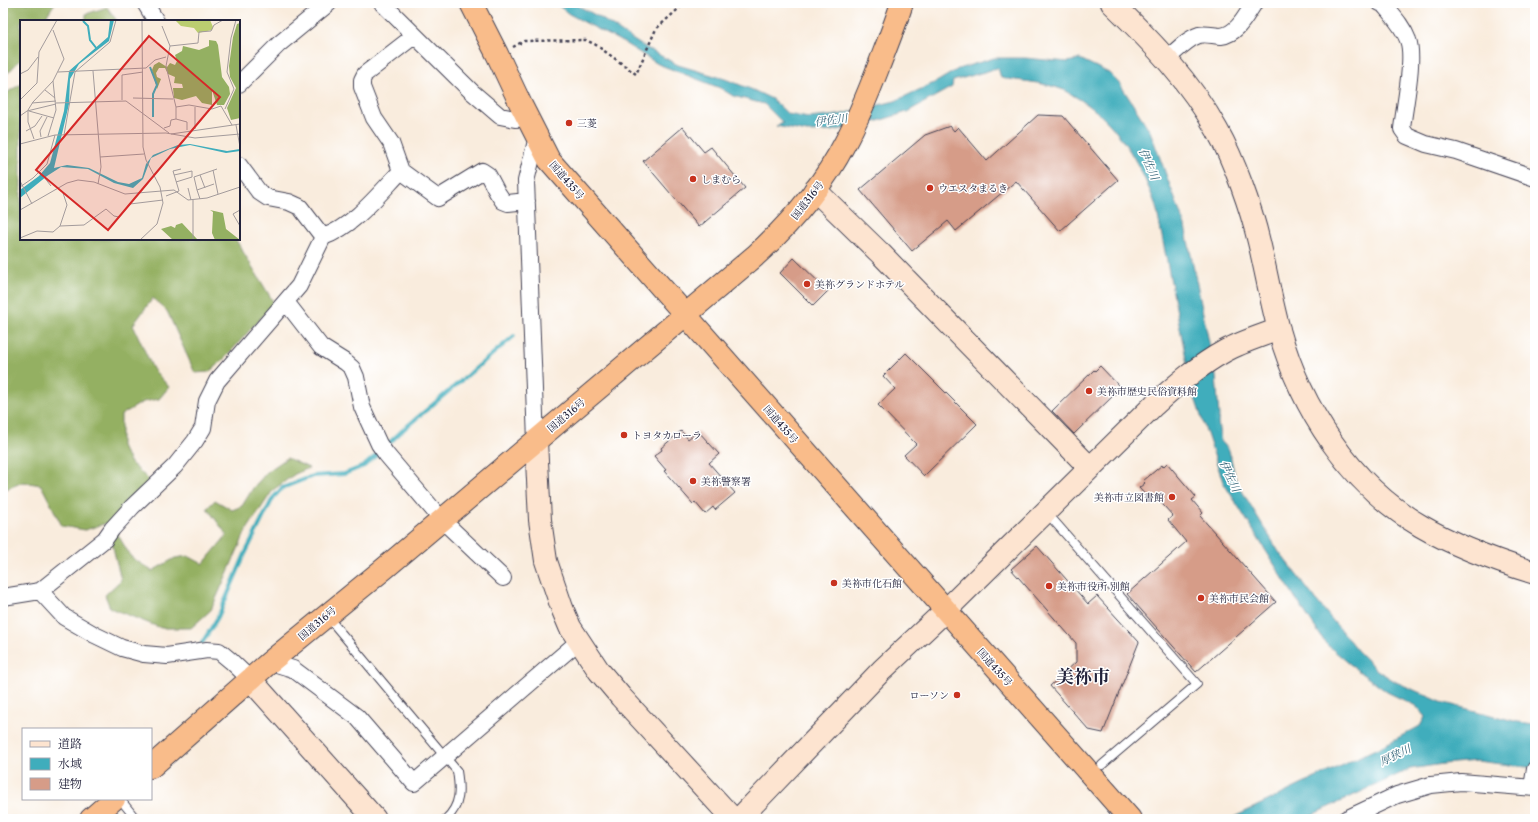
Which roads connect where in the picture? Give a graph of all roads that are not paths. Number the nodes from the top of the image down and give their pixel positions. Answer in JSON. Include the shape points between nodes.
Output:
{"nodes":[{"id":1,"x":145,"y":3,"type":"edge"},
{"id":2,"x":329,"y":3,"type":"edge"},
{"id":3,"x":382,"y":3,"type":"edge"},
{"id":4,"x":471,"y":3,"type":"edge"},
{"id":5,"x":902,"y":3,"type":"edge"},
{"id":6,"x":1112,"y":3,"type":"edge"},
{"id":7,"x":1380,"y":3,"type":"edge"},
{"id":8,"x":1253,"y":4,"type":"edge"},
{"id":9,"x":155,"y":20,"type":"edge"},
{"id":10,"x":414,"y":36,"type":"junction"},
{"id":11,"x":1166,"y":59,"type":"junction"},
{"id":12,"x":240,"y":83,"type":"edge"},
{"id":13,"x":527,"y":118,"type":"junction"},
{"id":14,"x":537,"y":137,"type":"junction"},
{"id":15,"x":240,"y":166,"type":"edge"},
{"id":16,"x":401,"y":171,"type":"junction"},
{"id":17,"x":1535,"y":178,"type":"edge"},
{"id":18,"x":815,"y":190,"type":"junction"},
{"id":19,"x":527,"y":201,"type":"junction"},
{"id":20,"x":323,"y":237,"type":"junction"},
{"id":21,"x":286,"y":302,"type":"junction"},
{"id":22,"x":685,"y":314,"type":"junction"},
{"id":23,"x":1279,"y":330,"type":"junction"},
{"id":24,"x":536,"y":441,"type":"junction"},
{"id":25,"x":1090,"y":468,"type":"junction"},
{"id":26,"x":1046,"y":512,"type":"junction"},
{"id":27,"x":442,"y":520,"type":"junction"},
{"id":28,"x":1535,"y":572,"type":"edge"},
{"id":29,"x":502,"y":578,"type":"dead end"},
{"id":30,"x":40,"y":591,"type":"junction"},
{"id":31,"x":3,"y":597,"type":"edge"},
{"id":32,"x":945,"y":611,"type":"junction"},
{"id":33,"x":327,"y":615,"type":"junction"},
{"id":34,"x":579,"y":641,"type":"junction"},
{"id":35,"x":270,"y":662,"type":"junction"},
{"id":36,"x":251,"y":680,"type":"junction"},
{"id":37,"x":445,"y":756,"type":"junction"},
{"id":38,"x":1102,"y":765,"type":"dead end"},
{"id":39,"x":152,"y":766,"type":"edge"},
{"id":40,"x":1535,"y":769,"type":"edge"},
{"id":41,"x":1534,"y":787,"type":"edge"},
{"id":42,"x":113,"y":800,"type":"edge"},
{"id":43,"x":121,"y":800,"type":"edge"},
{"id":44,"x":91,"y":819,"type":"edge"},
{"id":45,"x":136,"y":819,"type":"edge"},
{"id":46,"x":375,"y":819,"type":"edge"},
{"id":47,"x":446,"y":819,"type":"edge"},
{"id":48,"x":733,"y":819,"type":"edge"},
{"id":49,"x":739,"y":819,"type":"edge"},
{"id":50,"x":1130,"y":819,"type":"edge"},
{"id":51,"x":1346,"y":819,"type":"edge"}],
"edges":[{"from":1,"to":9,"type":"street"},
{"from":2,"to":12,"type":"street","via":[[279,44]]},
{"from":3,"to":10,"type":"street"},
{"from":4,"to":13,"type":"highway","name":"国道435号"},
{"from":5,"to":18,"type":"highway","name":"国道316号","via":[[861,111],[845,144]]},
{"from":6,"to":11,"type":"street"},
{"from":7,"to":17,"type":"street","via":[[1402,26],[1409,41],[1410,60],[1402,129],[1407,136]]},
{"from":8,"to":11,"type":"street","via":[[1239,26],[1229,34],[1200,35]]},
{"from":10,"to":13,"type":"street","via":[[500,116]]},
{"from":10,"to":16,"type":"street","via":[[365,74],[362,80],[362,87],[374,118],[391,143]]},
{"from":11,"to":23,"type":"street","via":[[1193,91],[1218,131],[1231,161],[1258,240]]},
{"from":13,"to":14,"type":"highway","name":"国道435号"},
{"from":14,"to":19,"type":"street","via":[[526,181]]},
{"from":14,"to":22,"type":"highway","name":"国道435号","via":[[561,174]]},
{"from":15,"to":20,"type":"street","via":[[260,192],[268,198],[300,207]]},
{"from":16,"to":19,"type":"street","via":[[438,198],[482,171],[488,175],[503,201]]},
{"from":16,"to":20,"type":"street","via":[[368,207],[333,234]]},
{"from":18,"to":22,"type":"highway","name":"国道316号","via":[[777,236]]},
{"from":18,"to":25,"type":"street"},
{"from":19,"to":24,"type":"street"},
{"from":20,"to":21,"type":"street","via":[[299,286]]},
{"from":21,"to":27,"type":"street","via":[[321,347],[352,368],[362,407],[379,444]]},
{"from":21,"to":30,"type":"street","via":[[217,381],[207,401],[203,428],[175,466],[132,507],[105,539]]},
{"from":22,"to":24,"type":"highway","name":"国道316号"},
{"from":22,"to":32,"type":"highway","name":"国道435号"},
{"from":23,"to":25,"type":"street","via":[[1226,350],[1182,379]]},
{"from":23,"to":28,"type":"street","via":[[1291,368],[1306,401],[1342,455],[1366,483],[1391,506],[1420,526],[1454,544],[1488,558]]},
{"from":24,"to":27,"type":"highway","name":"国道316号"},
{"from":24,"to":34,"type":"street","via":[[540,520],[546,560],[562,608]]},
{"from":25,"to":26,"type":"street"},
{"from":26,"to":32,"type":"street"},
{"from":26,"to":38,"type":"lane","via":[[1197,684]]},
{"from":27,"to":29,"type":"street"},
{"from":27,"to":33,"type":"highway","name":"国道316号"},
{"from":30,"to":31,"type":"street"},
{"from":30,"to":36,"type":"street","via":[[64,617],[122,648],[144,654],[167,656],[207,650],[219,651]]},
{"from":32,"to":49,"type":"street","via":[[882,670]]},
{"from":32,"to":50,"type":"highway","name":"国道435号"},
{"from":33,"to":35,"type":"highway","name":"国道316号"},
{"from":33,"to":37,"type":"lane"},
{"from":34,"to":37,"type":"street"},
{"from":34,"to":48,"type":"street","via":[[621,697]]},
{"from":35,"to":36,"type":"highway","name":"国道316号"},
{"from":35,"to":37,"type":"street","via":[[292,669],[357,717],[414,783]]},
{"from":36,"to":39,"type":"highway","name":"国道316号"},
{"from":36,"to":46,"type":"street"},
{"from":37,"to":47,"type":"lane","via":[[457,771],[460,787],[457,805]]},
{"from":40,"to":41,"type":"street"},
{"from":41,"to":51,"type":"street","via":[[1461,782],[1431,785],[1397,795]]},
{"from":42,"to":44,"type":"highway"},
{"from":43,"to":45,"type":"lane"}]}
